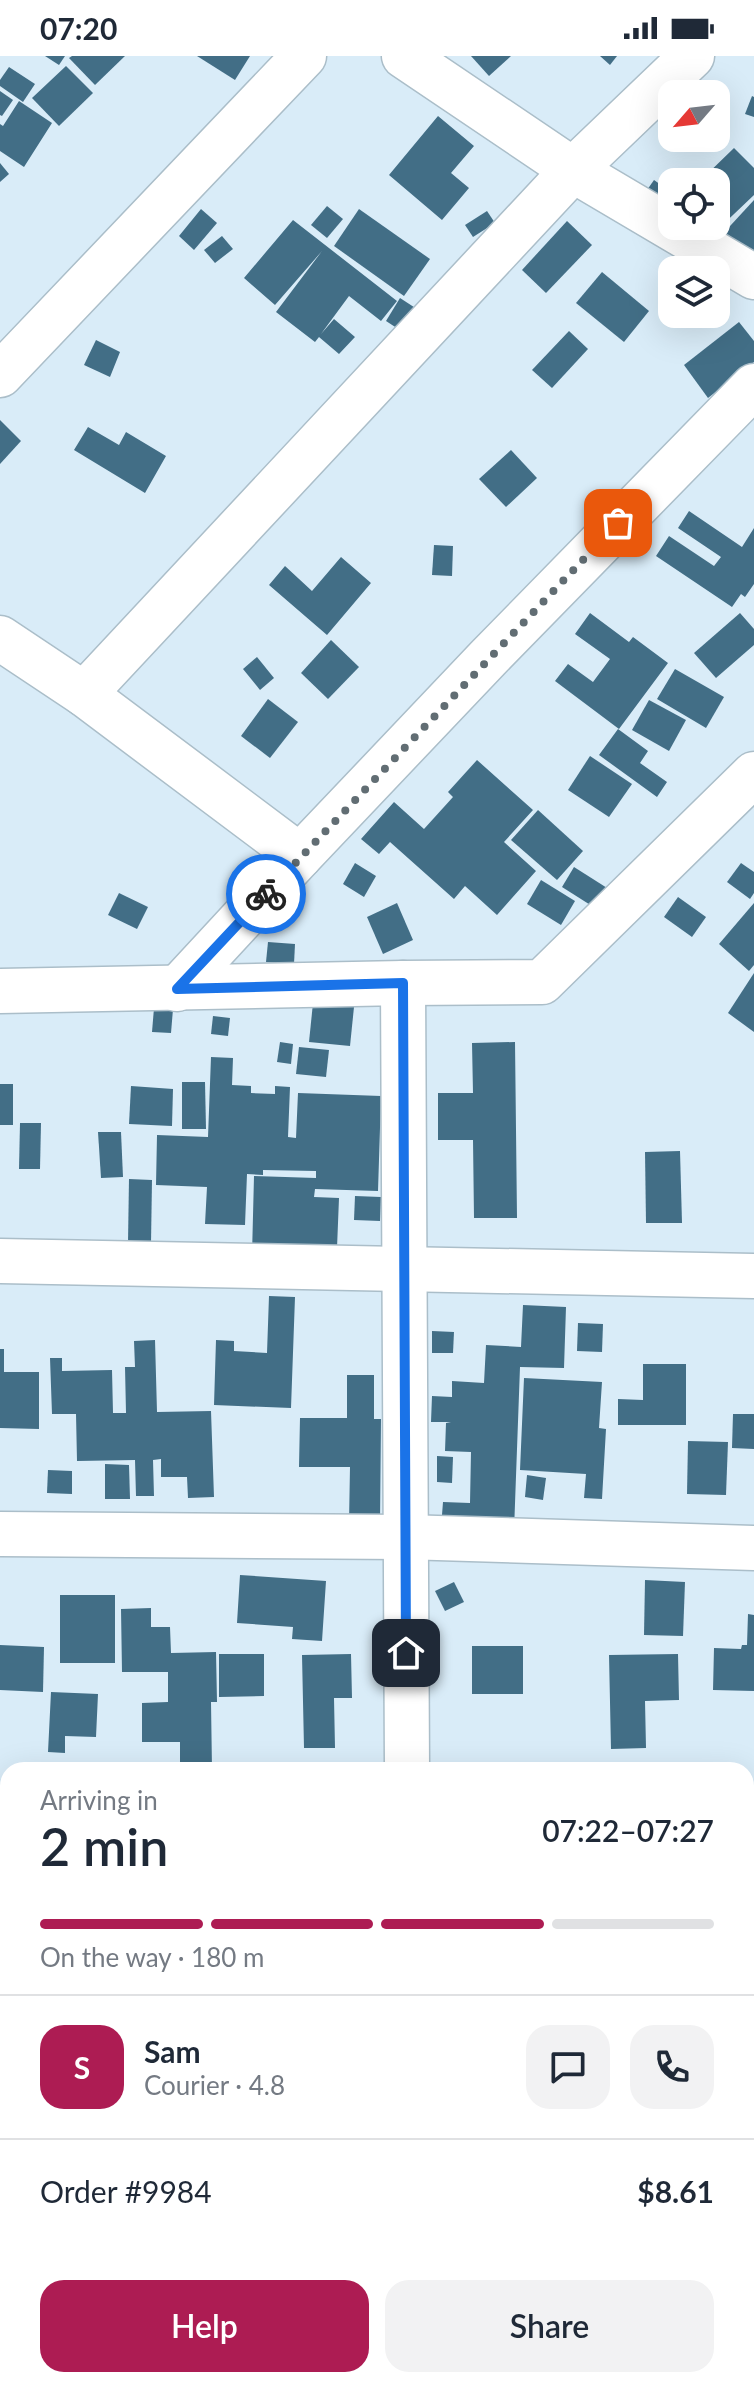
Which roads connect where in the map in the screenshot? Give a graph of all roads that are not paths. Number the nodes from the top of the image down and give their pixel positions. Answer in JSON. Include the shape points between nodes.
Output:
{"nodes":[{"id":1,"x":304,"y":56,"type":"edge"},
{"id":2,"x":404,"y":56,"type":"edge"},
{"id":3,"x":692,"y":56,"type":"edge"},
{"id":4,"x":573,"y":170,"type":"junction"},
{"id":5,"x":754,"y":277,"type":"edge"},
{"id":6,"x":0,"y":375,"type":"edge"},
{"id":7,"x":754,"y":386,"type":"edge"},
{"id":8,"x":0,"y":638,"type":"edge"},
{"id":9,"x":84,"y":694,"type":"junction"},
{"id":10,"x":754,"y":774,"type":"edge"},
{"id":11,"x":300,"y":856,"type":"junction"},
{"id":12,"x":403,"y":983,"type":"junction"},
{"id":13,"x":177,"y":989,"type":"junction"},
{"id":14,"x":0,"y":991,"type":"edge"},
{"id":15,"x":0,"y":1261,"type":"edge"},
{"id":16,"x":406,"y":1268,"type":"junction"},
{"id":17,"x":754,"y":1276,"type":"edge"},
{"id":18,"x":0,"y":1534,"type":"edge"},
{"id":19,"x":405,"y":1537,"type":"junction"},
{"id":20,"x":754,"y":1548,"type":"edge"},
{"id":21,"x":407,"y":1762,"type":"edge"}],
"edges":[{"from":1,"to":6,"type":"street"},
{"from":2,"to":4,"type":"street"},
{"from":3,"to":4,"type":"street"},
{"from":4,"to":5,"type":"street"},
{"from":4,"to":9,"type":"street"},
{"from":7,"to":11,"type":"street"},
{"from":8,"to":9,"type":"street"},
{"from":9,"to":11,"type":"street"},
{"from":10,"to":12,"type":"street","via":[[542,982]]},
{"from":11,"to":13,"type":"street"},
{"from":12,"to":13,"type":"street"},
{"from":12,"to":16,"type":"street"},
{"from":13,"to":14,"type":"street"},
{"from":15,"to":16,"type":"street"},
{"from":16,"to":17,"type":"street"},
{"from":16,"to":19,"type":"street"},
{"from":18,"to":19,"type":"street"},
{"from":19,"to":20,"type":"street"},
{"from":19,"to":21,"type":"street"}]}
